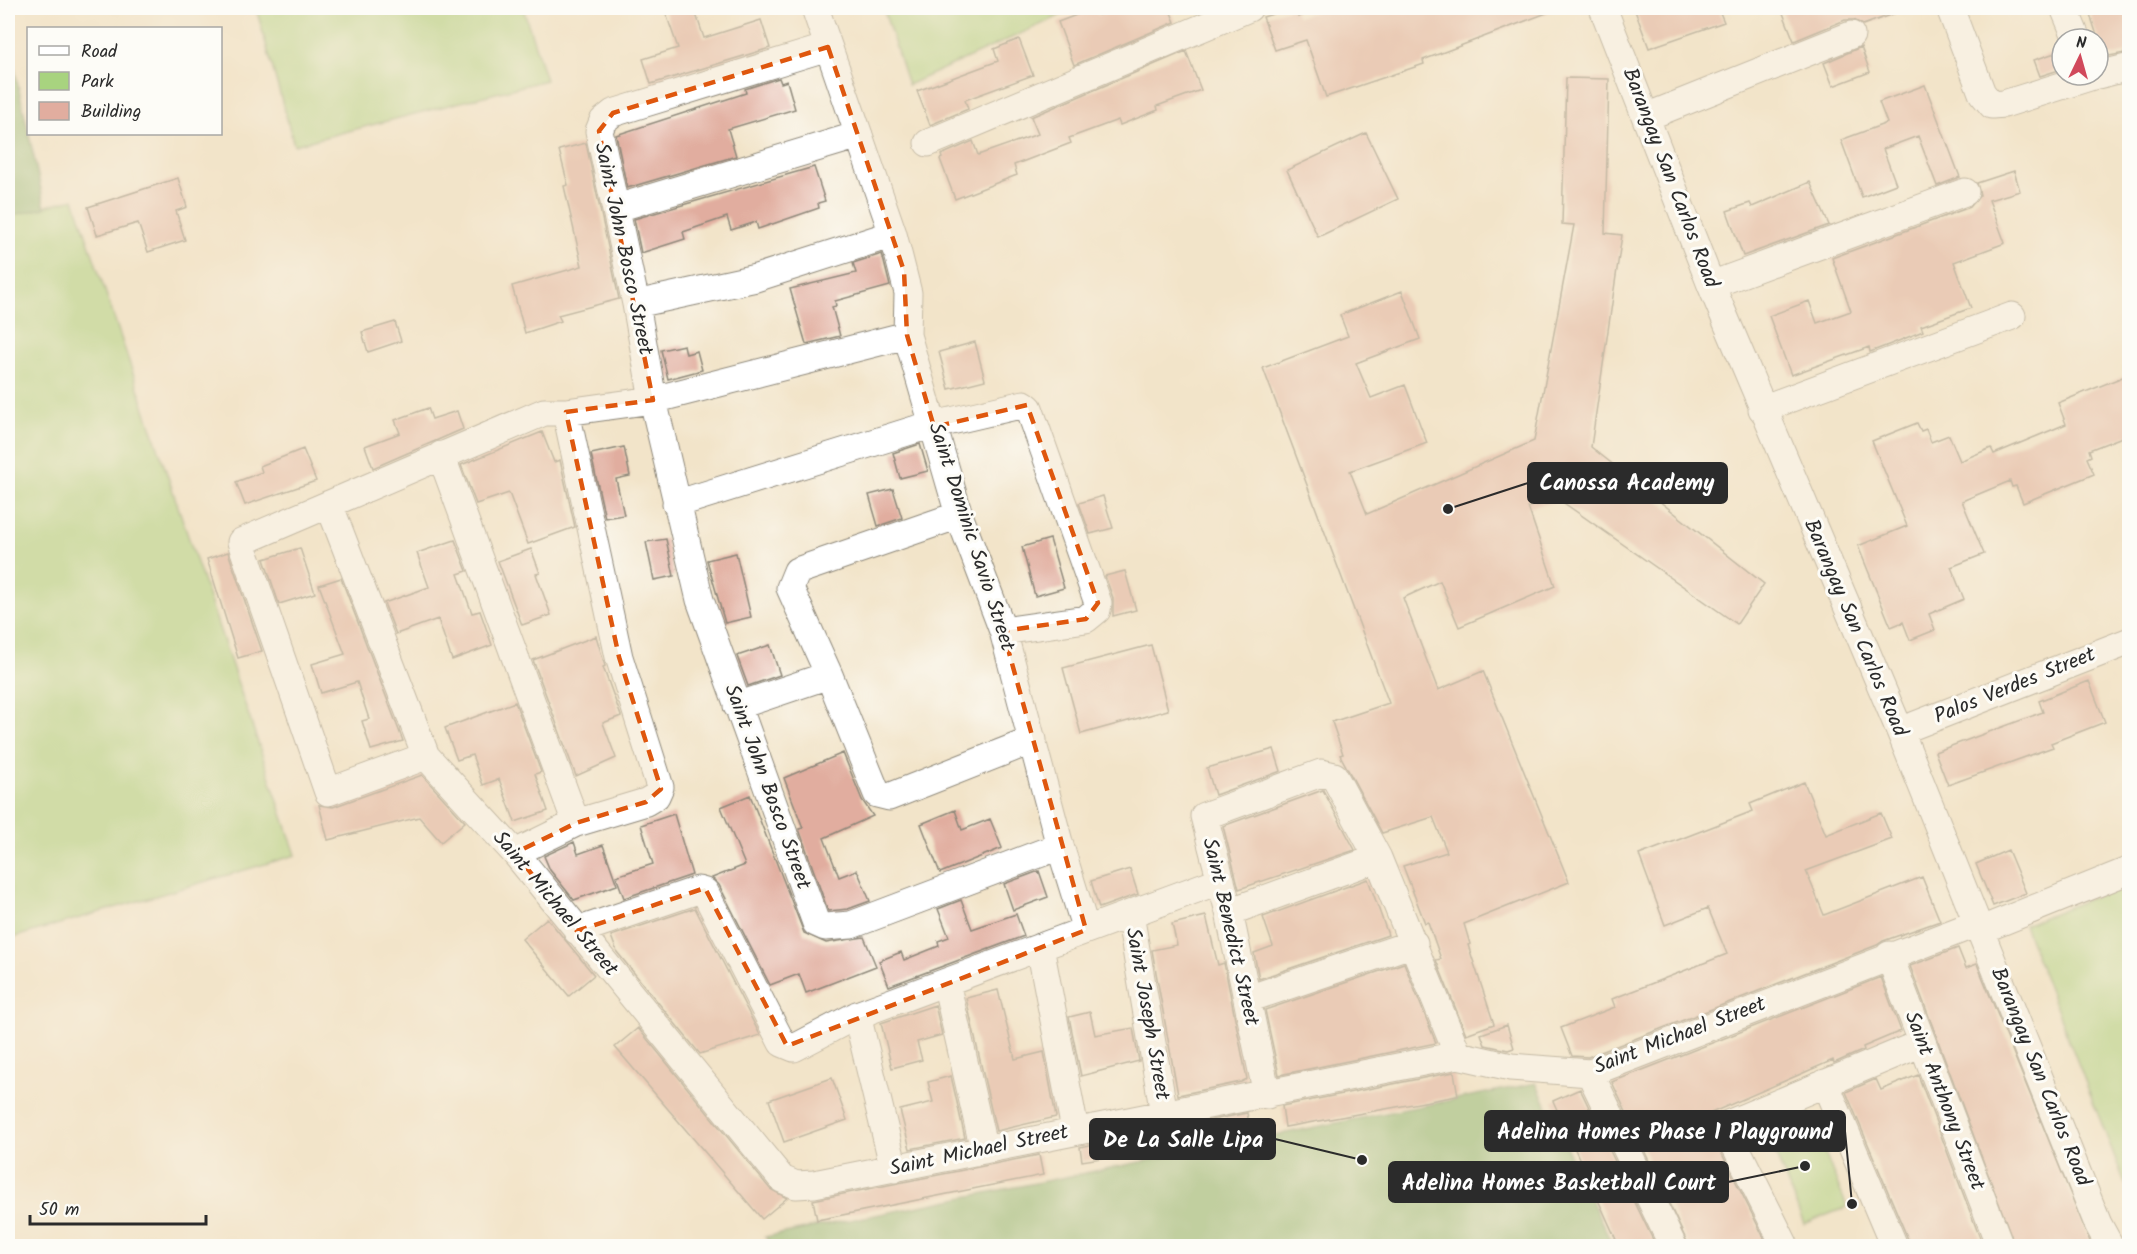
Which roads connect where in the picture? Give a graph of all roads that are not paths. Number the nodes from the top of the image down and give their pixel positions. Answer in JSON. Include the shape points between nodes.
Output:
{"nodes":[{"id":1,"x":815,"y":8,"type":"edge"},
{"id":2,"x":1249,"y":8,"type":"edge"},
{"id":3,"x":1603,"y":8,"type":"edge"},
{"id":4,"x":1950,"y":8,"type":"edge"},
{"id":5,"x":2064,"y":8,"type":"edge"},
{"id":6,"x":2072,"y":27,"type":"edge"},
{"id":7,"x":1851,"y":35,"type":"dead end"},
{"id":8,"x":828,"y":46,"type":"junction"},
{"id":9,"x":2130,"y":67,"type":"edge"},
{"id":10,"x":2110,"y":72,"type":"edge"},
{"id":11,"x":2057,"y":87,"type":"edge"},
{"id":12,"x":1646,"y":117,"type":"junction"},
{"id":13,"x":859,"y":135,"type":"junction"},
{"id":14,"x":928,"y":143,"type":"dead end"},
{"id":15,"x":1965,"y":192,"type":"dead end"},
{"id":16,"x":616,"y":208,"type":"junction"},
{"id":17,"x":893,"y":234,"type":"junction"},
{"id":18,"x":1711,"y":285,"type":"junction"},
{"id":19,"x":636,"y":304,"type":"junction"},
{"id":20,"x":2012,"y":316,"type":"dead end"},
{"id":21,"x":907,"y":335,"type":"junction"},
{"id":22,"x":653,"y":400,"type":"junction"},
{"id":23,"x":1762,"y":409,"type":"junction"},
{"id":24,"x":566,"y":412,"type":"junction"},
{"id":25,"x":933,"y":426,"type":"junction"},
{"id":26,"x":441,"y":455,"type":"junction"},
{"id":27,"x":329,"y":504,"type":"junction"},
{"id":28,"x":676,"y":504,"type":"junction"},
{"id":29,"x":959,"y":515,"type":"junction"},
{"id":30,"x":1003,"y":631,"type":"junction"},
{"id":31,"x":2130,"y":640,"type":"edge"},
{"id":32,"x":829,"y":675,"type":"junction"},
{"id":33,"x":737,"y":706,"type":"junction"},
{"id":34,"x":1900,"y":731,"type":"junction"},
{"id":35,"x":1033,"y":740,"type":"junction"},
{"id":36,"x":426,"y":756,"type":"junction"},
{"id":37,"x":576,"y":823,"type":"junction"},
{"id":38,"x":1060,"y":846,"type":"junction"},
{"id":39,"x":515,"y":853,"type":"junction"},
{"id":40,"x":1378,"y":858,"type":"junction"},
{"id":41,"x":2130,"y":870,"type":"edge"},
{"id":42,"x":1221,"y":880,"type":"junction"},
{"id":43,"x":1229,"y":912,"type":"junction"},
{"id":44,"x":1130,"y":914,"type":"junction"},
{"id":45,"x":1979,"y":926,"type":"junction"},
{"id":46,"x":1086,"y":930,"type":"junction"},
{"id":47,"x":577,"y":931,"type":"junction"},
{"id":48,"x":1414,"y":944,"type":"junction"},
{"id":49,"x":1040,"y":947,"type":"junction"},
{"id":50,"x":1890,"y":955,"type":"junction"},
{"id":51,"x":946,"y":982,"type":"junction"},
{"id":52,"x":1248,"y":999,"type":"junction"},
{"id":53,"x":856,"y":1015,"type":"junction"},
{"id":54,"x":1922,"y":1043,"type":"junction"},
{"id":55,"x":1458,"y":1055,"type":"junction"},
{"id":56,"x":1590,"y":1073,"type":"junction"},
{"id":57,"x":1825,"y":1083,"type":"junction"},
{"id":58,"x":1267,"y":1095,"type":"junction"},
{"id":59,"x":1164,"y":1114,"type":"junction"},
{"id":60,"x":1075,"y":1130,"type":"junction"},
{"id":61,"x":984,"y":1150,"type":"junction"},
{"id":62,"x":894,"y":1169,"type":"junction"},
{"id":63,"x":1673,"y":1246,"type":"edge"},
{"id":64,"x":1785,"y":1246,"type":"edge"},
{"id":65,"x":1894,"y":1246,"type":"edge"},
{"id":66,"x":2000,"y":1246,"type":"edge"},
{"id":67,"x":2110,"y":1246,"type":"edge"}],
"edges":[{"from":1,"to":8,"type":"street","name":"Saint Dominic Savio Street"},
{"from":2,"to":14,"type":"street"},
{"from":3,"to":12,"type":"street","name":"Barangay San Carlos Road"},
{"from":4,"to":11,"type":"street","via":[[1982,93],[1992,105]]},
{"from":5,"to":6,"type":"street"},
{"from":7,"to":12,"type":"street"},
{"from":8,"to":13,"type":"street","name":"Saint Dominic Savio Street"},
{"from":8,"to":16,"type":"street","name":"Saint John Bosco Street","via":[[607,117],[599,132]]},
{"from":9,"to":10,"type":"street"},
{"from":12,"to":18,"type":"street","name":"Barangay San Carlos Road"},
{"from":13,"to":16,"type":"street"},
{"from":13,"to":17,"type":"street","name":"Saint Dominic Savio Street"},
{"from":15,"to":18,"type":"street"},
{"from":16,"to":19,"type":"street","name":"Saint John Bosco Street"},
{"from":17,"to":19,"type":"street","via":[[756,278]]},
{"from":17,"to":21,"type":"street","name":"Saint Dominic Savio Street","via":[[908,293]]},
{"from":18,"to":23,"type":"street","name":"Barangay San Carlos Road"},
{"from":19,"to":22,"type":"street","name":"Saint John Bosco Street"},
{"from":20,"to":23,"type":"street"},
{"from":21,"to":22,"type":"street"},
{"from":21,"to":25,"type":"street","name":"Saint Dominic Savio Street"},
{"from":22,"to":24,"type":"street"},
{"from":22,"to":28,"type":"street","name":"Saint John Bosco Street"},
{"from":23,"to":34,"type":"street","name":"Barangay San Carlos Road"},
{"from":24,"to":26,"type":"street","via":[[544,412]]},
{"from":24,"to":37,"type":"street","via":[[619,657],[660,787],[656,796],[646,802]]},
{"from":25,"to":28,"type":"street"},
{"from":25,"to":29,"type":"street","name":"Saint Dominic Savio Street"},
{"from":25,"to":30,"type":"street","via":[[1020,403],[1027,405],[1098,603],[1098,610],[1086,619]]},
{"from":26,"to":27,"type":"street"},
{"from":26,"to":37,"type":"street"},
{"from":27,"to":36,"type":"street"},
{"from":27,"to":36,"type":"street","via":[[241,542],[328,792]]},
{"from":28,"to":33,"type":"street","name":"Saint John Bosco Street","via":[[700,600]]},
{"from":29,"to":30,"type":"street","name":"Saint Dominic Savio Street"},
{"from":29,"to":32,"type":"street","via":[[797,571],[790,588]]},
{"from":30,"to":35,"type":"street","name":"Saint Dominic Savio Street"},
{"from":31,"to":34,"type":"street","name":"Palos Verdes Street"},
{"from":32,"to":33,"type":"street"},
{"from":32,"to":35,"type":"street","via":[[877,794],[882,797]]},
{"from":33,"to":38,"type":"street","name":"Saint John Bosco Street","via":[[816,923],[825,927],[852,925]]},
{"from":34,"to":45,"type":"street","name":"Barangay San Carlos Road"},
{"from":35,"to":38,"type":"street","name":"Saint Dominic Savio Street"},
{"from":36,"to":39,"type":"street","name":"Saint Michael Street"},
{"from":37,"to":39,"type":"street"},
{"from":38,"to":46,"type":"street","name":"Saint Dominic Savio Street"},
{"from":39,"to":47,"type":"street","name":"Saint Michael Street"},
{"from":40,"to":42,"type":"street","name":"Saint Benedict Street","via":[[1334,776],[1321,773],[1204,816]]},
{"from":40,"to":43,"type":"street"},
{"from":40,"to":48,"type":"street","name":"Saint Benedict Street"},
{"from":41,"to":45,"type":"street","name":"Saint Michael Street"},
{"from":42,"to":43,"type":"street","name":"Saint Benedict Street"},
{"from":42,"to":44,"type":"street"},
{"from":43,"to":52,"type":"street","name":"Saint Benedict Street"},
{"from":44,"to":46,"type":"street"},
{"from":44,"to":59,"type":"street","name":"Saint Joseph Street"},
{"from":45,"to":50,"type":"street","name":"Saint Michael Street"},
{"from":45,"to":67,"type":"street","name":"Barangay San Carlos Road"},
{"from":46,"to":49,"type":"street"},
{"from":47,"to":53,"type":"street","via":[[703,891],[708,894],[782,1043],[794,1048]]},
{"from":47,"to":62,"type":"street","name":"Saint Michael Street","via":[[782,1179],[796,1185],[814,1184]]},
{"from":48,"to":52,"type":"street"},
{"from":48,"to":55,"type":"street","name":"Saint Benedict Street"},
{"from":49,"to":51,"type":"street"},
{"from":49,"to":60,"type":"street"},
{"from":50,"to":54,"type":"street","name":"Saint Anthony Street"},
{"from":50,"to":56,"type":"street","name":"Saint Michael Street"},
{"from":51,"to":53,"type":"street"},
{"from":51,"to":61,"type":"street"},
{"from":52,"to":58,"type":"street","name":"Saint Benedict Street"},
{"from":53,"to":62,"type":"street"},
{"from":54,"to":57,"type":"street"},
{"from":54,"to":66,"type":"street","name":"Saint Anthony Street"},
{"from":55,"to":56,"type":"street","name":"Saint Michael Street","via":[[1511,1068]]},
{"from":55,"to":58,"type":"street","name":"Saint Michael Street"},
{"from":56,"to":63,"type":"street"},
{"from":57,"to":64,"type":"street","via":[[1727,1126]]},
{"from":57,"to":65,"type":"street"},
{"from":58,"to":59,"type":"street","name":"Saint Michael Street"},
{"from":59,"to":60,"type":"street","name":"Saint Michael Street"},
{"from":60,"to":61,"type":"street","name":"Saint Michael Street"},
{"from":61,"to":62,"type":"street","name":"Saint Michael Street"}]}
